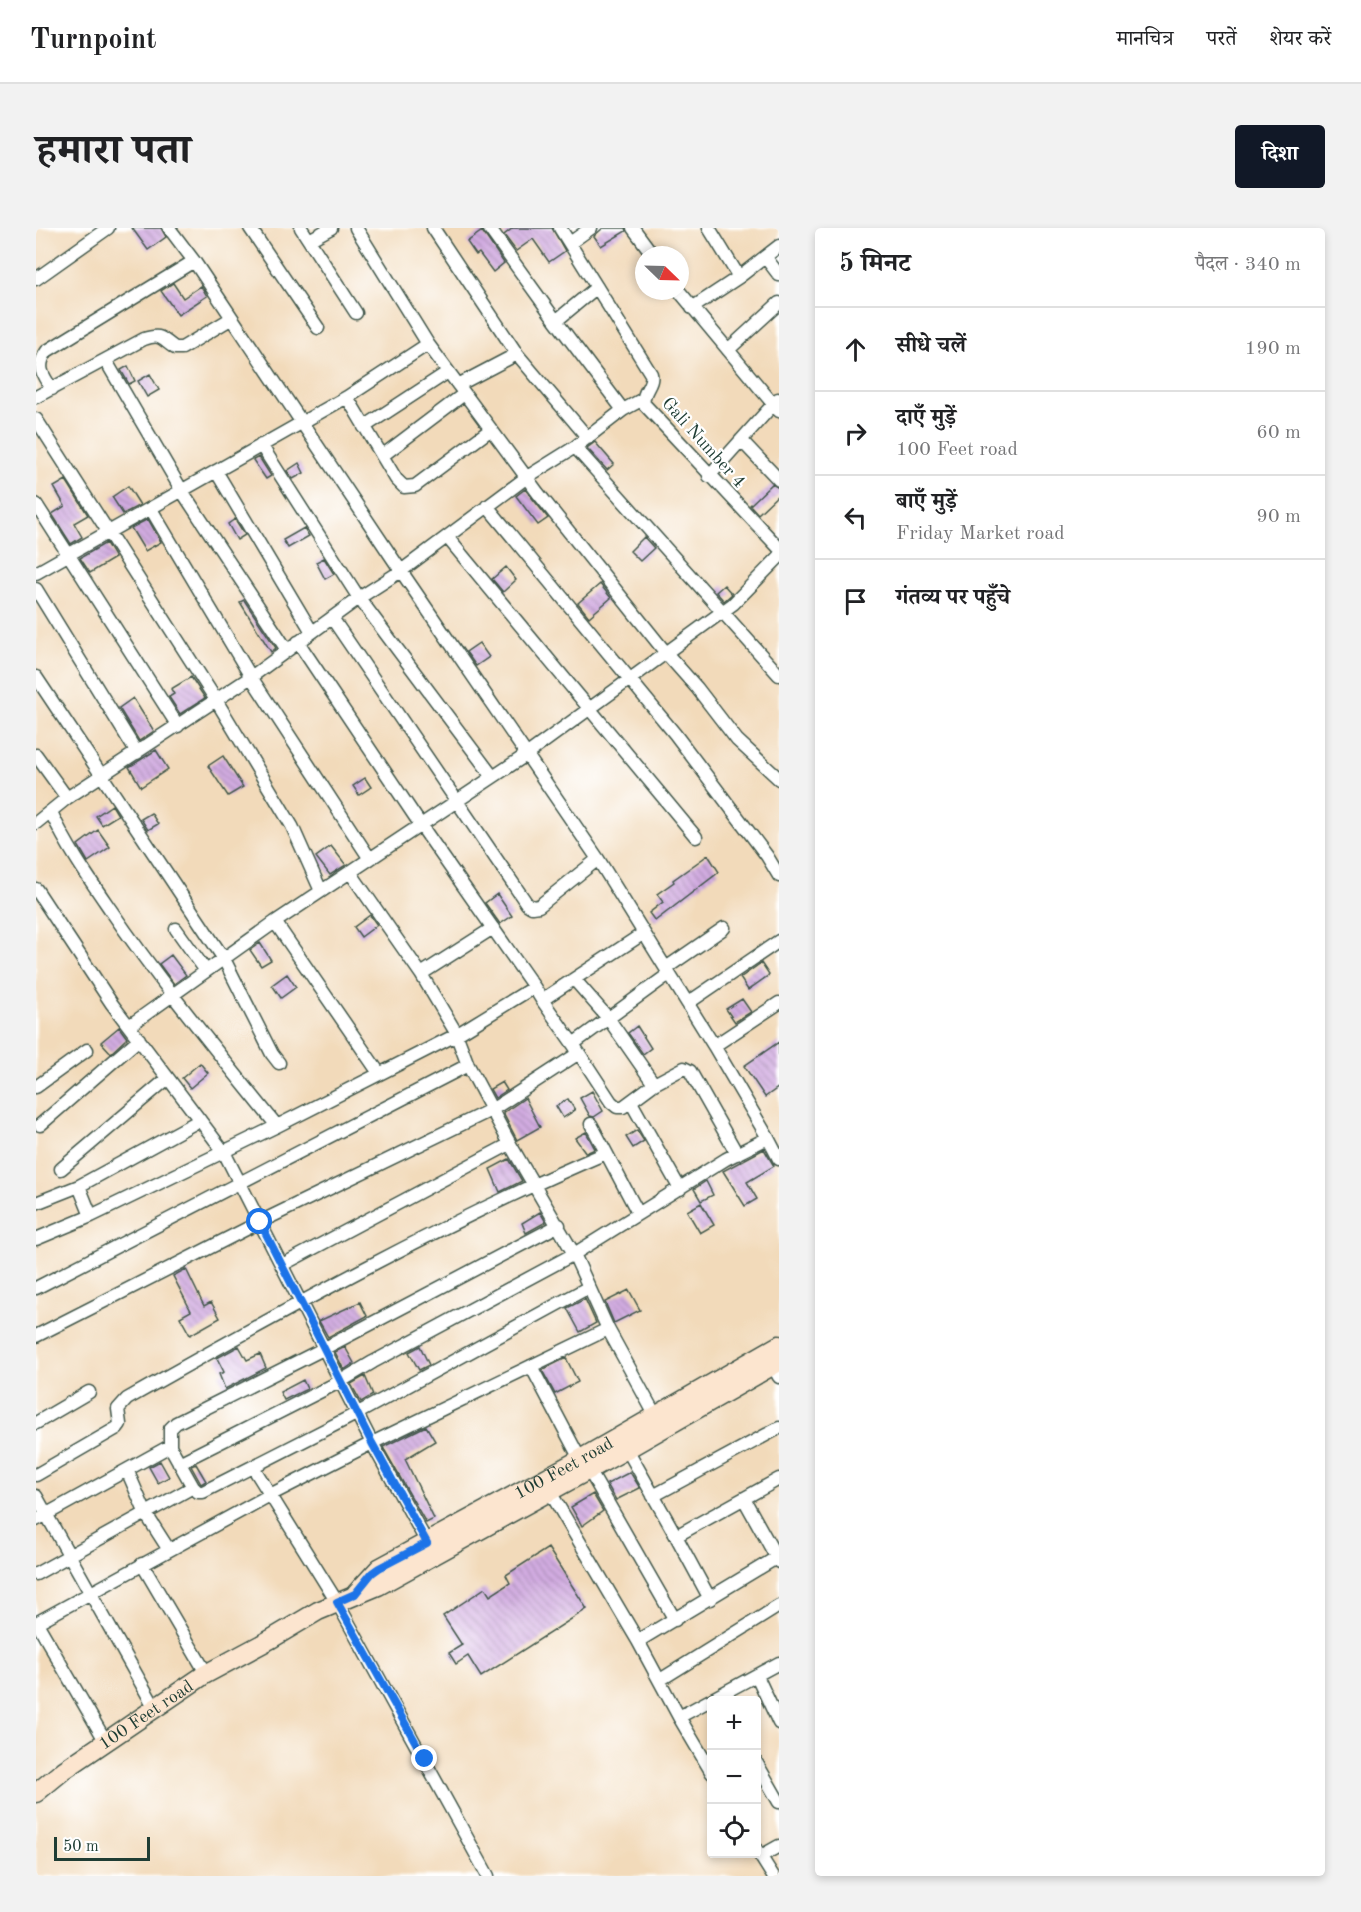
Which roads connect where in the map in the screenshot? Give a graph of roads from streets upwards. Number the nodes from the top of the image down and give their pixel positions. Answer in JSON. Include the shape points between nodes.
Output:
{"nodes":[{"id":1,"x":108,"y":228,"type":"edge"},
{"id":2,"x":169,"y":228,"type":"edge"},
{"id":3,"x":250,"y":228,"type":"edge"},
{"id":4,"x":301,"y":228,"type":"edge"},
{"id":5,"x":331,"y":228,"type":"edge"},
{"id":6,"x":356,"y":228,"type":"edge"},
{"id":7,"x":433,"y":228,"type":"edge"},
{"id":8,"x":489,"y":228,"type":"edge"},
{"id":9,"x":560,"y":228,"type":"edge"},
{"id":10,"x":591,"y":228,"type":"edge"},
{"id":11,"x":633,"y":228,"type":"edge"},
{"id":12,"x":710,"y":228,"type":"edge"},
{"id":13,"x":309,"y":240,"type":"junction"},
{"id":14,"x":570,"y":243,"type":"junction"},
{"id":15,"x":646,"y":246,"type":"edge"},
{"id":16,"x":779,"y":246,"type":"edge"},
{"id":17,"x":766,"y":258,"type":"junction"},
{"id":18,"x":194,"y":261,"type":"junction"},
{"id":19,"x":779,"y":275,"type":"edge"},
{"id":20,"x":739,"y":277,"type":"junction"},
{"id":21,"x":36,"y":279,"type":"edge"},
{"id":22,"x":597,"y":287,"type":"junction"},
{"id":23,"x":686,"y":300,"type":"edge"},
{"id":24,"x":779,"y":303,"type":"edge"},
{"id":25,"x":692,"y":308,"type":"junction"},
{"id":26,"x":356,"y":313,"type":"dead end"},
{"id":27,"x":232,"y":318,"type":"junction"},
{"id":28,"x":556,"y":321,"type":"junction"},
{"id":29,"x":318,"y":328,"type":"dead end"},
{"id":30,"x":428,"y":344,"type":"junction"},
{"id":31,"x":728,"y":350,"type":"junction"},
{"id":32,"x":517,"y":354,"type":"junction"},
{"id":33,"x":106,"y":361,"type":"junction"},
{"id":34,"x":448,"y":372,"type":"junction"},
{"id":35,"x":52,"y":389,"type":"junction"},
{"id":36,"x":461,"y":390,"type":"junction"},
{"id":37,"x":36,"y":397,"type":"edge"},
{"id":38,"x":347,"y":397,"type":"junction"},
{"id":39,"x":643,"y":399,"type":"junction"},
{"id":40,"x":777,"y":404,"type":"edge"},
{"id":41,"x":622,"y":410,"type":"junction"},
{"id":42,"x":36,"y":419,"type":"edge"},
{"id":43,"x":302,"y":421,"type":"junction"},
{"id":44,"x":364,"y":427,"type":"junction"},
{"id":45,"x":490,"y":430,"type":"junction"},
{"id":46,"x":588,"y":438,"type":"junction"},
{"id":47,"x":741,"y":440,"type":"junction"},
{"id":48,"x":261,"y":445,"type":"junction"},
{"id":49,"x":574,"y":447,"type":"junction"},
{"id":50,"x":382,"y":456,"type":"junction"},
{"id":51,"x":216,"y":471,"type":"junction"},
{"id":52,"x":709,"y":476,"type":"junction"},
{"id":53,"x":527,"y":477,"type":"junction"},
{"id":54,"x":779,"y":480,"type":"edge"},
{"id":55,"x":182,"y":491,"type":"junction"},
{"id":56,"x":36,"y":504,"type":"edge"},
{"id":57,"x":487,"y":506,"type":"junction"},
{"id":58,"x":151,"y":509,"type":"junction"},
{"id":59,"x":109,"y":533,"type":"junction"},
{"id":60,"x":447,"y":537,"type":"junction"},
{"id":61,"x":779,"y":548,"type":"edge"},
{"id":62,"x":68,"y":555,"type":"junction"},
{"id":63,"x":779,"y":557,"type":"edge"},
{"id":64,"x":401,"y":571,"type":"junction"},
{"id":65,"x":36,"y":573,"type":"edge"},
{"id":66,"x":36,"y":589,"type":"edge"},
{"id":67,"x":359,"y":598,"type":"junction"},
{"id":68,"x":723,"y":611,"type":"junction"},
{"id":69,"x":332,"y":618,"type":"junction"},
{"id":70,"x":312,"y":632,"type":"junction"},
{"id":71,"x":298,"y":642,"type":"junction"},
{"id":72,"x":287,"y":650,"type":"junction"},
{"id":73,"x":666,"y":652,"type":"junction"},
{"id":74,"x":779,"y":675,"type":"edge"},
{"id":75,"x":36,"y":677,"type":"edge"},
{"id":76,"x":251,"y":677,"type":"junction"},
{"id":77,"x":630,"y":679,"type":"junction"},
{"id":78,"x":216,"y":700,"type":"junction"},
{"id":79,"x":590,"y":709,"type":"junction"},
{"id":80,"x":178,"y":726,"type":"junction"},
{"id":81,"x":137,"y":753,"type":"junction"},
{"id":82,"x":36,"y":755,"type":"edge"},
{"id":83,"x":526,"y":755,"type":"junction"},
{"id":84,"x":101,"y":777,"type":"junction"},
{"id":85,"x":493,"y":777,"type":"junction"},
{"id":86,"x":779,"y":779,"type":"edge"},
{"id":87,"x":67,"y":798,"type":"junction"},
{"id":88,"x":457,"y":800,"type":"junction"},
{"id":89,"x":51,"y":812,"type":"junction"},
{"id":90,"x":36,"y":823,"type":"edge"},
{"id":91,"x":420,"y":824,"type":"junction"},
{"id":92,"x":696,"y":837,"type":"dead end"},
{"id":93,"x":370,"y":859,"type":"junction"},
{"id":94,"x":598,"y":859,"type":"junction"},
{"id":95,"x":350,"y":872,"type":"junction"},
{"id":96,"x":779,"y":876,"type":"edge"},
{"id":97,"x":36,"y":889,"type":"edge"},
{"id":98,"x":321,"y":891,"type":"junction"},
{"id":99,"x":275,"y":922,"type":"junction"},
{"id":100,"x":493,"y":928,"type":"junction"},
{"id":101,"x":724,"y":928,"type":"dead end"},
{"id":102,"x":176,"y":929,"type":"dead end"},
{"id":103,"x":644,"y":933,"type":"junction"},
{"id":104,"x":779,"y":941,"type":"edge"},
{"id":105,"x":224,"y":959,"type":"junction"},
{"id":106,"x":206,"y":971,"type":"junction"},
{"id":107,"x":668,"y":971,"type":"junction"},
{"id":108,"x":421,"y":974,"type":"junction"},
{"id":109,"x":574,"y":979,"type":"junction"},
{"id":110,"x":534,"y":987,"type":"junction"},
{"id":111,"x":172,"y":994,"type":"junction"},
{"id":112,"x":542,"y":1000,"type":"junction"},
{"id":113,"x":688,"y":1003,"type":"junction"},
{"id":114,"x":779,"y":1003,"type":"edge"},
{"id":115,"x":608,"y":1018,"type":"junction"},
{"id":116,"x":129,"y":1026,"type":"junction"},
{"id":117,"x":456,"y":1035,"type":"junction"},
{"id":118,"x":139,"y":1039,"type":"junction"},
{"id":119,"x":714,"y":1046,"type":"junction"},
{"id":120,"x":576,"y":1048,"type":"junction"},
{"id":121,"x":87,"y":1050,"type":"dead end"},
{"id":122,"x":279,"y":1063,"type":"dead end"},
{"id":123,"x":468,"y":1065,"type":"junction"},
{"id":124,"x":379,"y":1073,"type":"junction"},
{"id":125,"x":168,"y":1078,"type":"junction"},
{"id":126,"x":654,"y":1084,"type":"junction"},
{"id":127,"x":36,"y":1087,"type":"edge"},
{"id":128,"x":631,"y":1102,"type":"junction"},
{"id":129,"x":493,"y":1109,"type":"junction"},
{"id":130,"x":200,"y":1120,"type":"junction"},
{"id":131,"x":591,"y":1124,"type":"dead end"},
{"id":132,"x":40,"y":1125,"type":"dead end"},
{"id":133,"x":276,"y":1126,"type":"junction"},
{"id":134,"x":768,"y":1138,"type":"junction"},
{"id":135,"x":510,"y":1144,"type":"junction"},
{"id":136,"x":224,"y":1152,"type":"junction"},
{"id":137,"x":606,"y":1154,"type":"junction"},
{"id":138,"x":737,"y":1154,"type":"junction"},
{"id":139,"x":779,"y":1160,"type":"edge"},
{"id":140,"x":61,"y":1169,"type":"dead end"},
{"id":141,"x":240,"y":1184,"type":"junction"},
{"id":142,"x":534,"y":1184,"type":"junction"},
{"id":143,"x":79,"y":1186,"type":"junction"},
{"id":144,"x":680,"y":1189,"type":"junction"},
{"id":145,"x":36,"y":1203,"type":"edge"},
{"id":146,"x":638,"y":1213,"type":"junction"},
{"id":147,"x":91,"y":1216,"type":"junction"},
{"id":148,"x":260,"y":1222,"type":"junction"},
{"id":149,"x":559,"y":1225,"type":"junction"},
{"id":150,"x":36,"y":1239,"type":"edge"},
{"id":151,"x":574,"y":1254,"type":"junction"},
{"id":152,"x":282,"y":1265,"type":"junction"},
{"id":153,"x":589,"y":1287,"type":"junction"},
{"id":154,"x":36,"y":1288,"type":"edge"},
{"id":155,"x":301,"y":1301,"type":"junction"},
{"id":156,"x":608,"y":1329,"type":"junction"},
{"id":157,"x":36,"y":1336,"type":"edge"},
{"id":158,"x":779,"y":1345,"type":"edge"},
{"id":159,"x":325,"y":1348,"type":"junction"},
{"id":160,"x":531,"y":1366,"type":"junction"},
{"id":161,"x":777,"y":1368,"type":"edge"},
{"id":162,"x":341,"y":1381,"type":"junction"},
{"id":163,"x":89,"y":1392,"type":"dead end"},
{"id":164,"x":358,"y":1413,"type":"junction"},
{"id":165,"x":36,"y":1423,"type":"edge"},
{"id":166,"x":659,"y":1423,"type":"junction"},
{"id":167,"x":779,"y":1428,"type":"edge"},
{"id":168,"x":372,"y":1443,"type":"junction"},
{"id":169,"x":170,"y":1446,"type":"junction"},
{"id":170,"x":627,"y":1449,"type":"junction"},
{"id":171,"x":179,"y":1463,"type":"junction"},
{"id":172,"x":585,"y":1464,"type":"junction"},
{"id":173,"x":253,"y":1467,"type":"junction"},
{"id":174,"x":127,"y":1470,"type":"junction"},
{"id":175,"x":36,"y":1474,"type":"edge"},
{"id":176,"x":778,"y":1481,"type":"edge"},
{"id":177,"x":546,"y":1485,"type":"junction"},
{"id":178,"x":193,"y":1487,"type":"junction"},
{"id":179,"x":270,"y":1495,"type":"junction"},
{"id":180,"x":36,"y":1496,"type":"edge"},
{"id":181,"x":653,"y":1496,"type":"junction"},
{"id":182,"x":744,"y":1499,"type":"junction"},
{"id":183,"x":146,"y":1514,"type":"junction"},
{"id":184,"x":41,"y":1517,"type":"edge"},
{"id":185,"x":676,"y":1536,"type":"junction"},
{"id":186,"x":430,"y":1549,"type":"junction"},
{"id":187,"x":169,"y":1550,"type":"junction"},
{"id":188,"x":69,"y":1554,"type":"junction"},
{"id":189,"x":778,"y":1560,"type":"edge"},
{"id":190,"x":142,"y":1564,"type":"junction"},
{"id":191,"x":36,"y":1574,"type":"edge"},
{"id":192,"x":92,"y":1592,"type":"junction"},
{"id":193,"x":710,"y":1599,"type":"junction"},
{"id":194,"x":337,"y":1602,"type":"junction"},
{"id":195,"x":779,"y":1606,"type":"edge"},
{"id":196,"x":675,"y":1620,"type":"junction"},
{"id":197,"x":37,"y":1623,"type":"edge"},
{"id":198,"x":638,"y":1641,"type":"junction"},
{"id":199,"x":779,"y":1663,"type":"edge"},
{"id":200,"x":204,"y":1675,"type":"junction"},
{"id":201,"x":757,"y":1676,"type":"junction"},
{"id":202,"x":660,"y":1680,"type":"junction"},
{"id":203,"x":723,"y":1696,"type":"edge"},
{"id":204,"x":707,"y":1704,"type":"edge"},
{"id":205,"x":155,"y":1707,"type":"junction"},
{"id":206,"x":679,"y":1717,"type":"junction"},
{"id":207,"x":778,"y":1718,"type":"edge"},
{"id":208,"x":106,"y":1742,"type":"junction"},
{"id":209,"x":707,"y":1766,"type":"edge"},
{"id":210,"x":761,"y":1771,"type":"edge"},
{"id":211,"x":36,"y":1793,"type":"edge"},
{"id":212,"x":779,"y":1802,"type":"edge"},
{"id":213,"x":779,"y":1846,"type":"edge"},
{"id":214,"x":761,"y":1851,"type":"edge"},
{"id":215,"x":761,"y":1855,"type":"edge"},
{"id":216,"x":488,"y":1876,"type":"edge"},
{"id":217,"x":773,"y":1876,"type":"edge"}],
"edges":[{"from":1,"to":21,"type":"street"},
{"from":2,"to":18,"type":"street"},
{"from":3,"to":29,"type":"street"},
{"from":4,"to":13,"type":"street"},
{"from":5,"to":13,"type":"street"},
{"from":6,"to":30,"type":"street"},
{"from":7,"to":32,"type":"street"},
{"from":8,"to":28,"type":"street"},
{"from":9,"to":14,"type":"street","name":"Gali Number 4"},
{"from":10,"to":14,"type":"street"},
{"from":11,"to":15,"type":"street"},
{"from":12,"to":20,"type":"street"},
{"from":13,"to":26,"type":"street"},
{"from":14,"to":22,"type":"street","name":"Gali Number 4"},
{"from":16,"to":17,"type":"street"},
{"from":17,"to":19,"type":"street"},
{"from":17,"to":20,"type":"street"},
{"from":18,"to":27,"type":"street"},
{"from":18,"to":35,"type":"street","via":[[47,351],[40,358],[39,367]]},
{"from":20,"to":25,"type":"street"},
{"from":22,"to":28,"type":"street"},
{"from":22,"to":39,"type":"street","name":"Gali Number 4","via":[[651,374]]},
{"from":23,"to":25,"type":"street"},
{"from":24,"to":31,"type":"street"},
{"from":25,"to":31,"type":"street"},
{"from":27,"to":33,"type":"street","via":[[182,348],[175,348],[155,335]]},
{"from":27,"to":43,"type":"street"},
{"from":28,"to":41,"type":"street"},
{"from":30,"to":34,"type":"street"},
{"from":30,"to":38,"type":"street"},
{"from":31,"to":40,"type":"street"},
{"from":32,"to":36,"type":"street"},
{"from":32,"to":46,"type":"street"},
{"from":33,"to":35,"type":"street"},
{"from":33,"to":55,"type":"street"},
{"from":34,"to":36,"type":"street"},
{"from":34,"to":44,"type":"street"},
{"from":35,"to":37,"type":"street"},
{"from":36,"to":45,"type":"street"},
{"from":36,"to":50,"type":"street"},
{"from":38,"to":43,"type":"street"},
{"from":38,"to":44,"type":"street"},
{"from":39,"to":41,"type":"street"},
{"from":39,"to":52,"type":"street","name":"Gali Number 4"},
{"from":40,"to":47,"type":"street"},
{"from":41,"to":46,"type":"street"},
{"from":42,"to":59,"type":"street"},
{"from":43,"to":48,"type":"street"},
{"from":43,"to":64,"type":"street"},
{"from":44,"to":50,"type":"street"},
{"from":45,"to":50,"type":"street","via":[[415,486],[404,487]]},
{"from":45,"to":53,"type":"street"},
{"from":46,"to":49,"type":"street"},
{"from":47,"to":52,"type":"street"},
{"from":47,"to":54,"type":"street"},
{"from":48,"to":51,"type":"street"},
{"from":48,"to":67,"type":"street"},
{"from":49,"to":53,"type":"street"},
{"from":49,"to":68,"type":"street"},
{"from":51,"to":55,"type":"street"},
{"from":51,"to":70,"type":"street"},
{"from":52,"to":61,"type":"street","name":"Gali Number 4"},
{"from":53,"to":57,"type":"street"},
{"from":53,"to":73,"type":"street"},
{"from":55,"to":58,"type":"street"},
{"from":55,"to":72,"type":"street"},
{"from":56,"to":62,"type":"street"},
{"from":57,"to":60,"type":"street"},
{"from":57,"to":77,"type":"street"},
{"from":58,"to":59,"type":"street"},
{"from":58,"to":76,"type":"street"},
{"from":59,"to":62,"type":"street"},
{"from":59,"to":78,"type":"street"},
{"from":60,"to":64,"type":"street"},
{"from":60,"to":79,"type":"street"},
{"from":62,"to":65,"type":"street"},
{"from":62,"to":80,"type":"street"},
{"from":63,"to":68,"type":"street"},
{"from":64,"to":67,"type":"street"},
{"from":64,"to":83,"type":"street"},
{"from":66,"to":81,"type":"street"},
{"from":67,"to":69,"type":"street"},
{"from":67,"to":85,"type":"street"},
{"from":68,"to":73,"type":"street"},
{"from":68,"to":74,"type":"street"},
{"from":69,"to":70,"type":"street"},
{"from":69,"to":88,"type":"street"},
{"from":70,"to":71,"type":"street"},
{"from":71,"to":72,"type":"street"},
{"from":71,"to":91,"type":"street"},
{"from":72,"to":76,"type":"street"},
{"from":73,"to":77,"type":"street"},
{"from":73,"to":86,"type":"street","via":[[736,740]]},
{"from":75,"to":84,"type":"street"},
{"from":76,"to":78,"type":"street"},
{"from":76,"to":93,"type":"street"},
{"from":77,"to":79,"type":"street"},
{"from":77,"to":96,"type":"street","via":[[719,791]]},
{"from":78,"to":80,"type":"street"},
{"from":78,"to":98,"type":"street","via":[[292,826]]},
{"from":79,"to":83,"type":"street"},
{"from":79,"to":92,"type":"street"},
{"from":80,"to":81,"type":"street"},
{"from":81,"to":84,"type":"street"},
{"from":82,"to":87,"type":"street"},
{"from":83,"to":85,"type":"street"},
{"from":83,"to":94,"type":"street"},
{"from":84,"to":87,"type":"street"},
{"from":84,"to":105,"type":"street"},
{"from":85,"to":88,"type":"street"},
{"from":87,"to":89,"type":"street"},
{"from":88,"to":91,"type":"street"},
{"from":88,"to":94,"type":"street","via":[[532,908]]},
{"from":89,"to":90,"type":"street"},
{"from":89,"to":111,"type":"street","via":[[84,871]]},
{"from":91,"to":93,"type":"street"},
{"from":91,"to":100,"type":"street"},
{"from":93,"to":95,"type":"street"},
{"from":94,"to":103,"type":"street"},
{"from":95,"to":98,"type":"street"},
{"from":95,"to":108,"type":"street"},
{"from":97,"to":116,"type":"street"},
{"from":98,"to":99,"type":"street"},
{"from":99,"to":105,"type":"street"},
{"from":99,"to":124,"type":"street"},
{"from":100,"to":108,"type":"street"},
{"from":100,"to":110,"type":"street"},
{"from":101,"to":107,"type":"street"},
{"from":102,"to":106,"type":"street"},
{"from":103,"to":107,"type":"street"},
{"from":103,"to":109,"type":"street"},
{"from":104,"to":113,"type":"street"},
{"from":105,"to":106,"type":"street"},
{"from":105,"to":122,"type":"street"},
{"from":106,"to":111,"type":"street"},
{"from":107,"to":113,"type":"street"},
{"from":107,"to":115,"type":"street"},
{"from":108,"to":117,"type":"street"},
{"from":109,"to":112,"type":"street"},
{"from":109,"to":115,"type":"street"},
{"from":110,"to":112,"type":"street"},
{"from":110,"to":117,"type":"street"},
{"from":111,"to":116,"type":"street"},
{"from":111,"to":133,"type":"street"},
{"from":112,"to":120,"type":"street"},
{"from":113,"to":119,"type":"street"},
{"from":114,"to":119,"type":"street"},
{"from":115,"to":120,"type":"street"},
{"from":115,"to":126,"type":"street"},
{"from":116,"to":118,"type":"street"},
{"from":117,"to":123,"type":"street"},
{"from":117,"to":124,"type":"street"},
{"from":118,"to":125,"type":"street"},
{"from":118,"to":132,"type":"street"},
{"from":119,"to":134,"type":"street"},
{"from":120,"to":128,"type":"street","via":[[611,1102],[617,1107]]},
{"from":120,"to":129,"type":"street"},
{"from":121,"to":127,"type":"street"},
{"from":123,"to":129,"type":"street"},
{"from":123,"to":141,"type":"street"},
{"from":124,"to":133,"type":"street"},
{"from":125,"to":130,"type":"street"},
{"from":125,"to":140,"type":"street"},
{"from":126,"to":128,"type":"street"},
{"from":126,"to":138,"type":"street","via":[[684,1068],[690,1071]]},
{"from":128,"to":144,"type":"street"},
{"from":129,"to":135,"type":"street"},
{"from":129,"to":148,"type":"street"},
{"from":130,"to":136,"type":"street"},
{"from":130,"to":143,"type":"street"},
{"from":131,"to":137,"type":"street"},
{"from":133,"to":136,"type":"street"},
{"from":134,"to":138,"type":"street"},
{"from":134,"to":139,"type":"street"},
{"from":135,"to":142,"type":"street"},
{"from":135,"to":152,"type":"street"},
{"from":136,"to":141,"type":"street"},
{"from":136,"to":147,"type":"street"},
{"from":137,"to":142,"type":"street"},
{"from":137,"to":146,"type":"street"},
{"from":138,"to":144,"type":"street"},
{"from":141,"to":148,"type":"street"},
{"from":141,"to":154,"type":"street"},
{"from":142,"to":149,"type":"street"},
{"from":142,"to":155,"type":"street"},
{"from":143,"to":145,"type":"street"},
{"from":143,"to":147,"type":"street"},
{"from":144,"to":146,"type":"street"},
{"from":146,"to":151,"type":"street"},
{"from":147,"to":150,"type":"street"},
{"from":148,"to":152,"type":"street"},
{"from":148,"to":157,"type":"street"},
{"from":149,"to":151,"type":"street"},
{"from":149,"to":159,"type":"street"},
{"from":151,"to":153,"type":"street"},
{"from":151,"to":162,"type":"street"},
{"from":152,"to":155,"type":"street"},
{"from":153,"to":156,"type":"street"},
{"from":153,"to":164,"type":"street"},
{"from":155,"to":159,"type":"street"},
{"from":155,"to":175,"type":"street","via":[[127,1399],[118,1409],[117,1428]]},
{"from":156,"to":160,"type":"street"},
{"from":156,"to":166,"type":"street"},
{"from":158,"to":166,"type":"street","name":"100 Feet road"},
{"from":159,"to":162,"type":"street"},
{"from":159,"to":169,"type":"street","via":[[176,1423],[170,1429]]},
{"from":160,"to":168,"type":"street"},
{"from":160,"to":172,"type":"street"},
{"from":161,"to":166,"type":"street","name":"100 Feet road"},
{"from":162,"to":164,"type":"street"},
{"from":162,"to":171,"type":"street"},
{"from":163,"to":165,"type":"street"},
{"from":164,"to":168,"type":"street"},
{"from":164,"to":173,"type":"street"},
{"from":166,"to":170,"type":"street","name":"100 Feet road"},
{"from":166,"to":172,"type":"street","name":"100 Feet road"},
{"from":167,"to":181,"type":"street"},
{"from":168,"to":179,"type":"street"},
{"from":168,"to":186,"type":"street"},
{"from":169,"to":171,"type":"street"},
{"from":169,"to":174,"type":"street"},
{"from":170,"to":172,"type":"street","name":"100 Feet road"},
{"from":170,"to":181,"type":"street"},
{"from":171,"to":178,"type":"street"},
{"from":172,"to":177,"type":"street","name":"100 Feet road"},
{"from":172,"to":196,"type":"street"},
{"from":173,"to":178,"type":"street","via":[[203,1492]]},
{"from":173,"to":179,"type":"street"},
{"from":174,"to":183,"type":"street"},
{"from":174,"to":184,"type":"street"},
{"from":176,"to":182,"type":"street"},
{"from":177,"to":186,"type":"street","name":"100 Feet road"},
{"from":177,"to":198,"type":"street"},
{"from":178,"to":183,"type":"street"},
{"from":179,"to":187,"type":"street"},
{"from":179,"to":194,"type":"street"},
{"from":180,"to":184,"type":"street"},
{"from":181,"to":185,"type":"street"},
{"from":182,"to":185,"type":"street"},
{"from":182,"to":189,"type":"street"},
{"from":183,"to":187,"type":"street"},
{"from":183,"to":188,"type":"street"},
{"from":184,"to":188,"type":"street"},
{"from":185,"to":193,"type":"street"},
{"from":186,"to":194,"type":"street","name":"100 Feet road","via":[[378,1586]]},
{"from":187,"to":190,"type":"street"},
{"from":188,"to":191,"type":"street"},
{"from":188,"to":192,"type":"street"},
{"from":189,"to":193,"type":"street"},
{"from":190,"to":192,"type":"street"},
{"from":190,"to":200,"type":"street"},
{"from":192,"to":197,"type":"street"},
{"from":192,"to":205,"type":"street"},
{"from":193,"to":196,"type":"street"},
{"from":194,"to":200,"type":"street","name":"100 Feet road"},
{"from":194,"to":216,"type":"street"},
{"from":195,"to":202,"type":"street"},
{"from":196,"to":198,"type":"street"},
{"from":197,"to":208,"type":"street"},
{"from":198,"to":202,"type":"street"},
{"from":199,"to":201,"type":"street"},
{"from":200,"to":205,"type":"street","name":"100 Feet road"},
{"from":201,"to":203,"type":"street"},
{"from":201,"to":207,"type":"street"},
{"from":202,"to":206,"type":"street"},
{"from":204,"to":206,"type":"street"},
{"from":205,"to":208,"type":"street","name":"100 Feet road"},
{"from":206,"to":209,"type":"street"},
{"from":208,"to":211,"type":"street","name":"100 Feet road"},
{"from":210,"to":212,"type":"street"},
{"from":213,"to":214,"type":"street"},
{"from":215,"to":217,"type":"street"}]}
